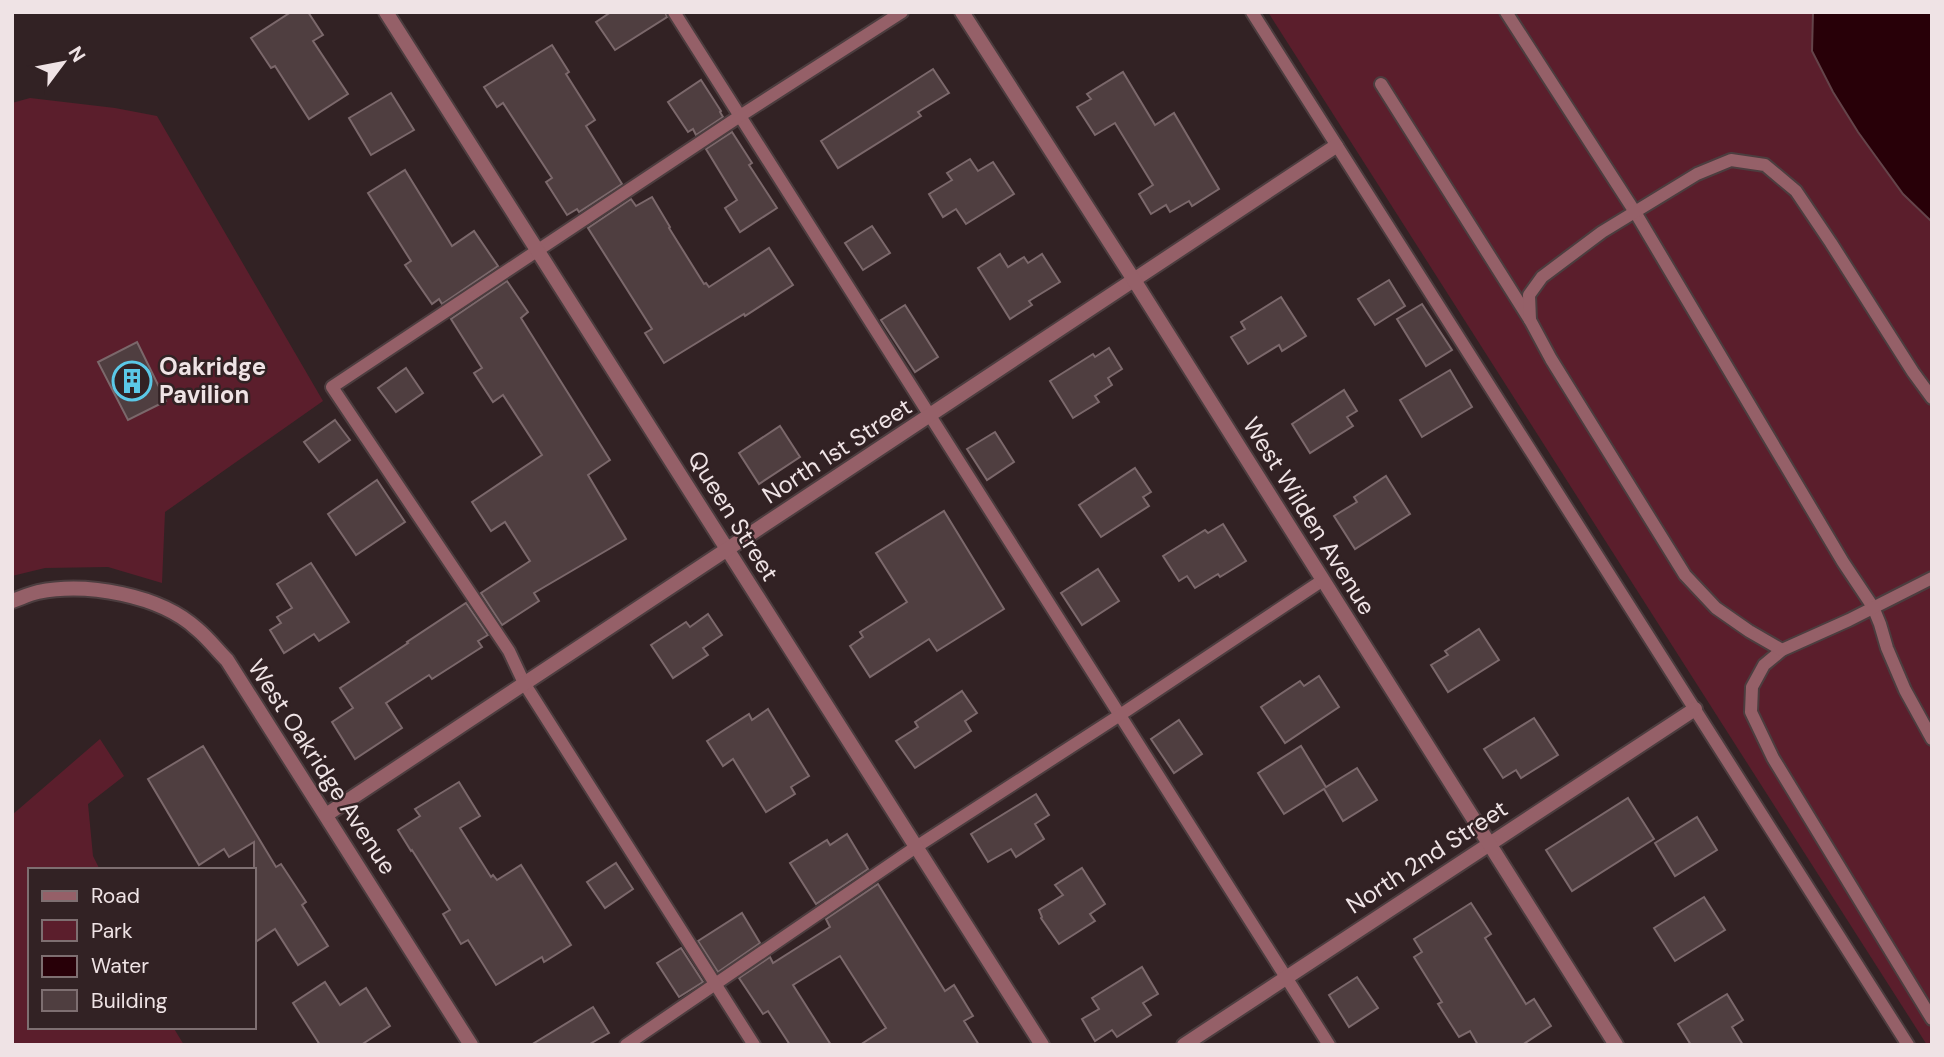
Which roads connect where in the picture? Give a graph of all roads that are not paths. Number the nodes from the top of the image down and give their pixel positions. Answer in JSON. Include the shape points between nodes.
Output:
{"nodes":[{"id":1,"x":386,"y":12,"type":"edge"},
{"id":2,"x":674,"y":12,"type":"edge"},
{"id":3,"x":902,"y":12,"type":"edge"},
{"id":4,"x":962,"y":12,"type":"edge"},
{"id":5,"x":1252,"y":12,"type":"edge"},
{"id":6,"x":1506,"y":12,"type":"edge"},
{"id":7,"x":1381,"y":84,"type":"dead end"},
{"id":8,"x":740,"y":116,"type":"junction"},
{"id":9,"x":1336,"y":146,"type":"junction"},
{"id":10,"x":1635,"y":212,"type":"junction"},
{"id":11,"x":537,"y":251,"type":"junction"},
{"id":12,"x":1134,"y":280,"type":"junction"},
{"id":13,"x":1530,"y":320,"type":"junction"},
{"id":14,"x":1932,"y":398,"type":"edge"},
{"id":15,"x":930,"y":416,"type":"junction"},
{"id":16,"x":728,"y":549,"type":"junction"},
{"id":17,"x":1932,"y":578,"type":"edge"},
{"id":18,"x":1323,"y":580,"type":"junction"},
{"id":19,"x":12,"y":601,"type":"edge"},
{"id":20,"x":1873,"y":607,"type":"junction"},
{"id":21,"x":1782,"y":650,"type":"junction"},
{"id":22,"x":524,"y":683,"type":"junction"},
{"id":23,"x":1695,"y":709,"type":"junction"},
{"id":24,"x":1120,"y":715,"type":"junction"},
{"id":25,"x":1932,"y":739,"type":"edge"},
{"id":26,"x":326,"y":815,"type":"junction"},
{"id":27,"x":1489,"y":843,"type":"junction"},
{"id":28,"x":916,"y":846,"type":"junction"},
{"id":29,"x":1287,"y":977,"type":"junction"},
{"id":30,"x":716,"y":985,"type":"junction"},
{"id":31,"x":1932,"y":1019,"type":"edge"},
{"id":32,"x":471,"y":1045,"type":"edge"},
{"id":33,"x":626,"y":1045,"type":"edge"},
{"id":34,"x":754,"y":1045,"type":"edge"},
{"id":35,"x":1042,"y":1045,"type":"edge"},
{"id":36,"x":1184,"y":1045,"type":"edge"},
{"id":37,"x":1329,"y":1045,"type":"edge"},
{"id":38,"x":1616,"y":1045,"type":"edge"},
{"id":39,"x":1908,"y":1045,"type":"edge"}],
"edges":[{"from":1,"to":11,"type":"street","name":"Queen Street"},
{"from":2,"to":8,"type":"lane"},
{"from":3,"to":8,"type":"lane"},
{"from":4,"to":12,"type":"street","name":"West Wilden Avenue"},
{"from":5,"to":9,"type":"lane"},
{"from":6,"to":10,"type":"lane"},
{"from":7,"to":13,"type":"lane"},
{"from":8,"to":11,"type":"lane"},
{"from":8,"to":15,"type":"lane"},
{"from":9,"to":12,"type":"street","name":"North 1st Street"},
{"from":9,"to":23,"type":"lane"},
{"from":10,"to":13,"type":"lane","via":[[1542,277],[1529,295]]},
{"from":10,"to":14,"type":"lane","via":[[1697,174],[1731,160],[1765,165],[1796,191]]},
{"from":10,"to":20,"type":"lane"},
{"from":11,"to":16,"type":"street","name":"Queen Street"},
{"from":11,"to":22,"type":"lane","via":[[332,387],[509,652]]},
{"from":12,"to":15,"type":"street","name":"North 1st Street"},
{"from":12,"to":18,"type":"street","name":"West Wilden Avenue"},
{"from":13,"to":21,"type":"lane","via":[[1685,575],[1716,608]]},
{"from":15,"to":16,"type":"street","name":"North 1st Street"},
{"from":15,"to":24,"type":"lane"},
{"from":16,"to":22,"type":"street","name":"North 1st Street"},
{"from":16,"to":28,"type":"street","name":"Queen Street"},
{"from":17,"to":20,"type":"lane"},
{"from":18,"to":24,"type":"lane"},
{"from":18,"to":27,"type":"street","name":"West Wilden Avenue"},
{"from":19,"to":26,"type":"street","name":"West Oakridge Avenue","via":[[38,592],[77,589],[127,595],[162,606],[196,627],[227,660]]},
{"from":20,"to":21,"type":"lane"},
{"from":20,"to":25,"type":"lane","via":[[1905,690]]},
{"from":21,"to":31,"type":"lane","via":[[1764,665],[1752,687],[1751,712],[1773,758]]},
{"from":22,"to":26,"type":"street","name":"North 1st Street"},
{"from":22,"to":30,"type":"lane"},
{"from":23,"to":27,"type":"street","name":"North 2nd Street"},
{"from":23,"to":39,"type":"lane"},
{"from":24,"to":28,"type":"lane"},
{"from":24,"to":29,"type":"lane"},
{"from":26,"to":32,"type":"street","name":"West Oakridge Avenue"},
{"from":27,"to":29,"type":"street","name":"North 2nd Street"},
{"from":27,"to":38,"type":"street","name":"West Wilden Avenue"},
{"from":28,"to":30,"type":"lane"},
{"from":28,"to":35,"type":"street","name":"Queen Street"},
{"from":29,"to":36,"type":"street","name":"North 2nd Street"},
{"from":29,"to":37,"type":"lane"},
{"from":30,"to":33,"type":"lane"},
{"from":30,"to":34,"type":"lane"}]}
